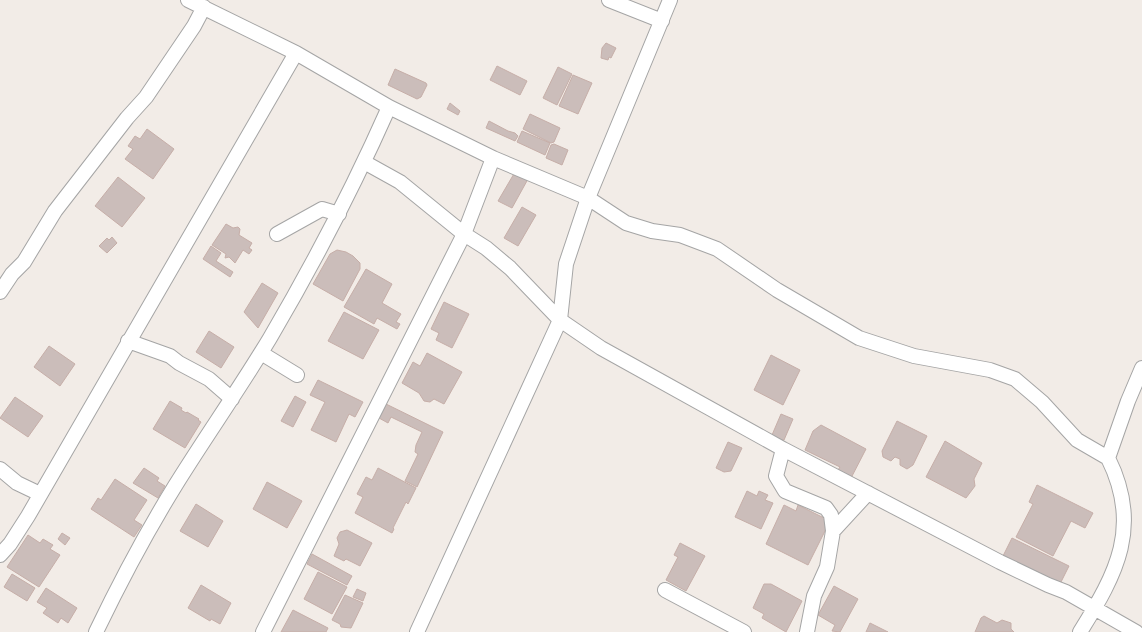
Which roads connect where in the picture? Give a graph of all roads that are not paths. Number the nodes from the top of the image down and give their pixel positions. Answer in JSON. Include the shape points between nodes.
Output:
{"nodes":[{"id":1,"x":188,"y":0,"type":"edge"},
{"id":2,"x":609,"y":0,"type":"edge"},
{"id":3,"x":670,"y":0,"type":"edge"},
{"id":4,"x":204,"y":8,"type":"junction"},
{"id":5,"x":662,"y":21,"type":"junction"},
{"id":6,"x":296,"y":53,"type":"junction"},
{"id":7,"x":389,"y":107,"type":"junction"},
{"id":8,"x":493,"y":158,"type":"junction"},
{"id":9,"x":364,"y":162,"type":"junction"},
{"id":10,"x":588,"y":198,"type":"junction"},
{"id":11,"x":339,"y":214,"type":"junction"},
{"id":12,"x":277,"y":234,"type":"dead end"},
{"id":13,"x":464,"y":234,"type":"junction"},
{"id":14,"x":0,"y":292,"type":"edge"},
{"id":15,"x":560,"y":320,"type":"junction"},
{"id":16,"x":128,"y":341,"type":"junction"},
{"id":17,"x":261,"y":353,"type":"junction"},
{"id":18,"x":1142,"y":368,"type":"edge"},
{"id":19,"x":297,"y":375,"type":"dead end"},
{"id":20,"x":232,"y":399,"type":"junction"},
{"id":21,"x":783,"y":449,"type":"junction"},
{"id":22,"x":1108,"y":458,"type":"junction"},
{"id":23,"x":0,"y":469,"type":"edge"},
{"id":24,"x":868,"y":493,"type":"junction"},
{"id":25,"x":40,"y":494,"type":"junction"},
{"id":26,"x":833,"y":531,"type":"junction"},
{"id":27,"x":0,"y":555,"type":"edge"},
{"id":28,"x":665,"y":590,"type":"dead end"},
{"id":29,"x":1095,"y":609,"type":"junction"},
{"id":30,"x":96,"y":632,"type":"edge"},
{"id":31,"x":263,"y":632,"type":"edge"},
{"id":32,"x":417,"y":632,"type":"edge"},
{"id":33,"x":744,"y":632,"type":"edge"},
{"id":34,"x":807,"y":632,"type":"edge"},
{"id":35,"x":1080,"y":632,"type":"edge"},
{"id":36,"x":1136,"y":632,"type":"edge"}],
"edges":[{"from":1,"to":4,"type":"street"},
{"from":2,"to":5,"type":"street"},
{"from":3,"to":5,"type":"street"},
{"from":4,"to":6,"type":"street"},
{"from":4,"to":14,"type":"street","via":[[146,97],[55,210],[24,262]]},
{"from":5,"to":10,"type":"street"},
{"from":6,"to":7,"type":"street"},
{"from":6,"to":16,"type":"street"},
{"from":7,"to":8,"type":"street"},
{"from":7,"to":9,"type":"street"},
{"from":8,"to":10,"type":"street"},
{"from":8,"to":13,"type":"street"},
{"from":9,"to":11,"type":"street"},
{"from":9,"to":13,"type":"street","via":[[400,182]]},
{"from":10,"to":15,"type":"street","via":[[566,264]]},
{"from":10,"to":22,"type":"street","via":[[626,223],[652,231],[680,235],[718,249],[777,290],[859,338],[914,356],[990,370],[1015,380],[1042,402],[1077,440]]},
{"from":11,"to":12,"type":"street","via":[[322,209]]},
{"from":11,"to":17,"type":"street"},
{"from":13,"to":15,"type":"street","via":[[510,268]]},
{"from":13,"to":31,"type":"street"},
{"from":15,"to":21,"type":"street","via":[[601,348]]},
{"from":15,"to":32,"type":"street"},
{"from":16,"to":20,"type":"street","via":[[170,356],[209,379]]},
{"from":16,"to":25,"type":"street"},
{"from":17,"to":19,"type":"street"},
{"from":17,"to":20,"type":"street"},
{"from":18,"to":22,"type":"street"},
{"from":20,"to":30,"type":"street","via":[[126,571]]},
{"from":21,"to":24,"type":"street"},
{"from":21,"to":26,"type":"street","via":[[776,476],[785,491],[826,508],[831,515]]},
{"from":22,"to":29,"type":"street","via":[[1123,493],[1126,537],[1109,584]]},
{"from":23,"to":25,"type":"street","via":[[17,483]]},
{"from":24,"to":26,"type":"street"},
{"from":24,"to":29,"type":"street"},
{"from":25,"to":27,"type":"street","via":[[10,544]]},
{"from":26,"to":34,"type":"street","via":[[827,567],[814,596]]},
{"from":28,"to":33,"type":"street"},
{"from":29,"to":35,"type":"street"},
{"from":29,"to":36,"type":"street"}]}
